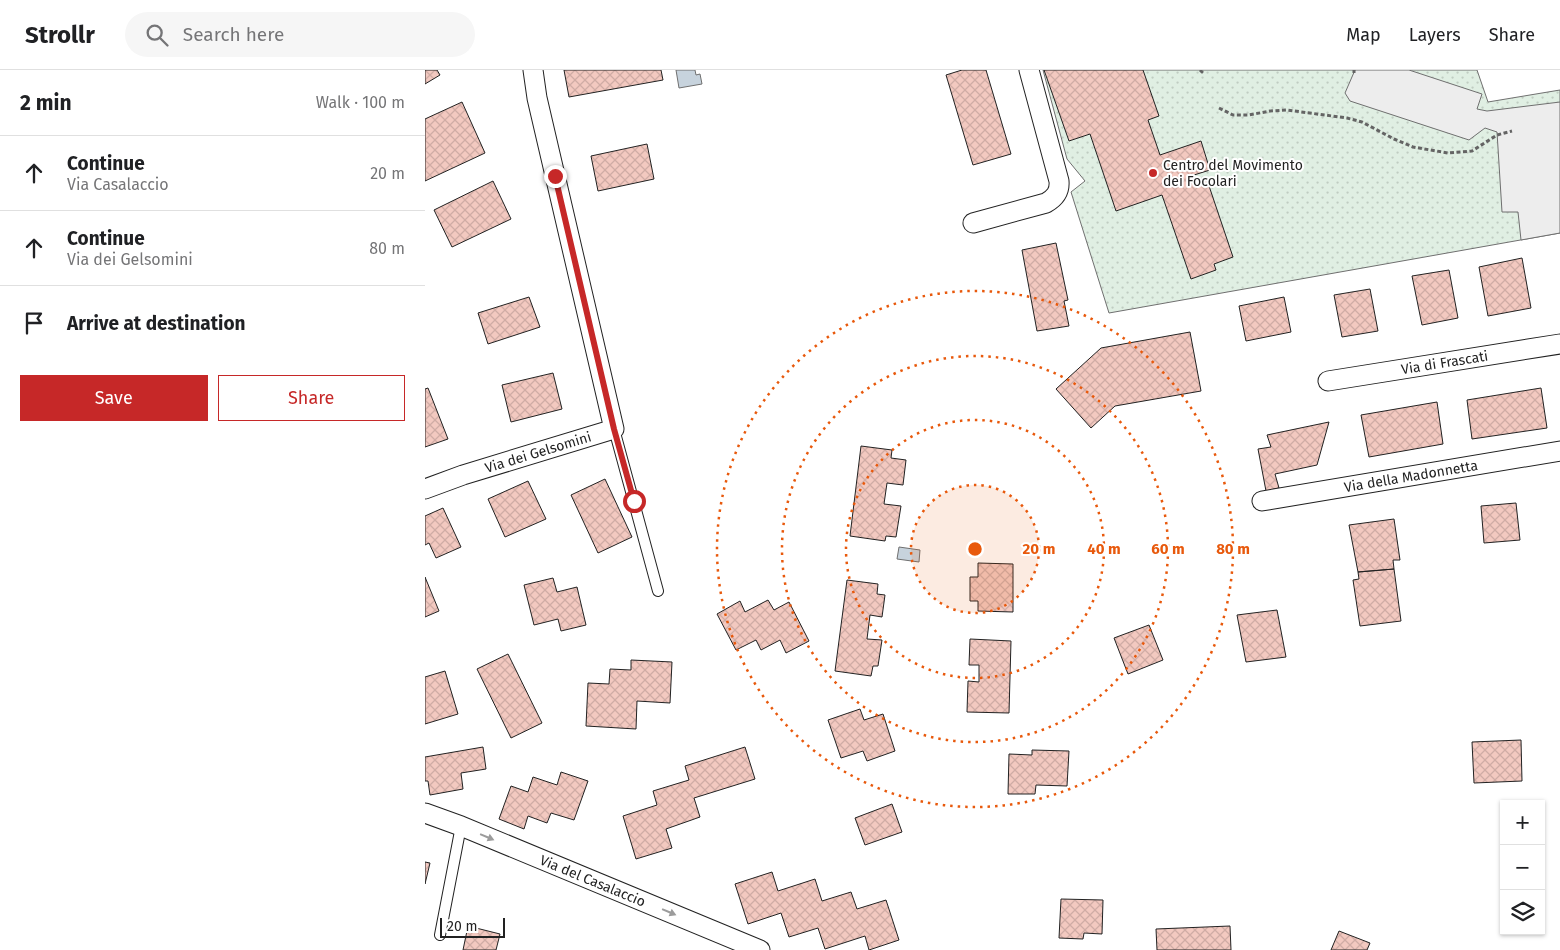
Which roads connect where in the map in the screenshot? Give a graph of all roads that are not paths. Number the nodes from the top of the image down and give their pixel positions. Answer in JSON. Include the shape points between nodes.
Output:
{"nodes":[{"id":1,"x":533,"y":70,"type":"edge"},
{"id":2,"x":1029,"y":70,"type":"edge"},
{"id":3,"x":973,"y":223,"type":"dead end"},
{"id":4,"x":1560,"y":344,"type":"edge"},
{"id":5,"x":1328,"y":381,"type":"dead end"},
{"id":6,"x":614,"y":429,"type":"junction"},
{"id":7,"x":1560,"y":451,"type":"edge"},
{"id":8,"x":425,"y":489,"type":"edge"},
{"id":9,"x":1262,"y":501,"type":"dead end"},
{"id":10,"x":658,"y":591,"type":"dead end"},
{"id":11,"x":425,"y":813,"type":"edge"},
{"id":12,"x":461,"y":826,"type":"junction"},
{"id":13,"x":440,"y":935,"type":"dead end"},
{"id":14,"x":760,"y":950,"type":"edge"}],
"edges":[{"from":1,"to":6,"type":"street"},
{"from":2,"to":3,"type":"street","via":[[1059,181],[1058,192],[1046,203]]},
{"from":4,"to":5,"type":"street","name":"Via di Frascati"},
{"from":6,"to":8,"type":"street","name":"Via dei Gelsomini"},
{"from":6,"to":10,"type":"lane"},
{"from":7,"to":9,"type":"street","name":"Via della Madonnetta"},
{"from":11,"to":12,"type":"street","name":"Via del Casalaccio"},
{"from":12,"to":13,"type":"lane"},
{"from":12,"to":14,"type":"street","name":"Via del Casalaccio","one_way":true}]}
